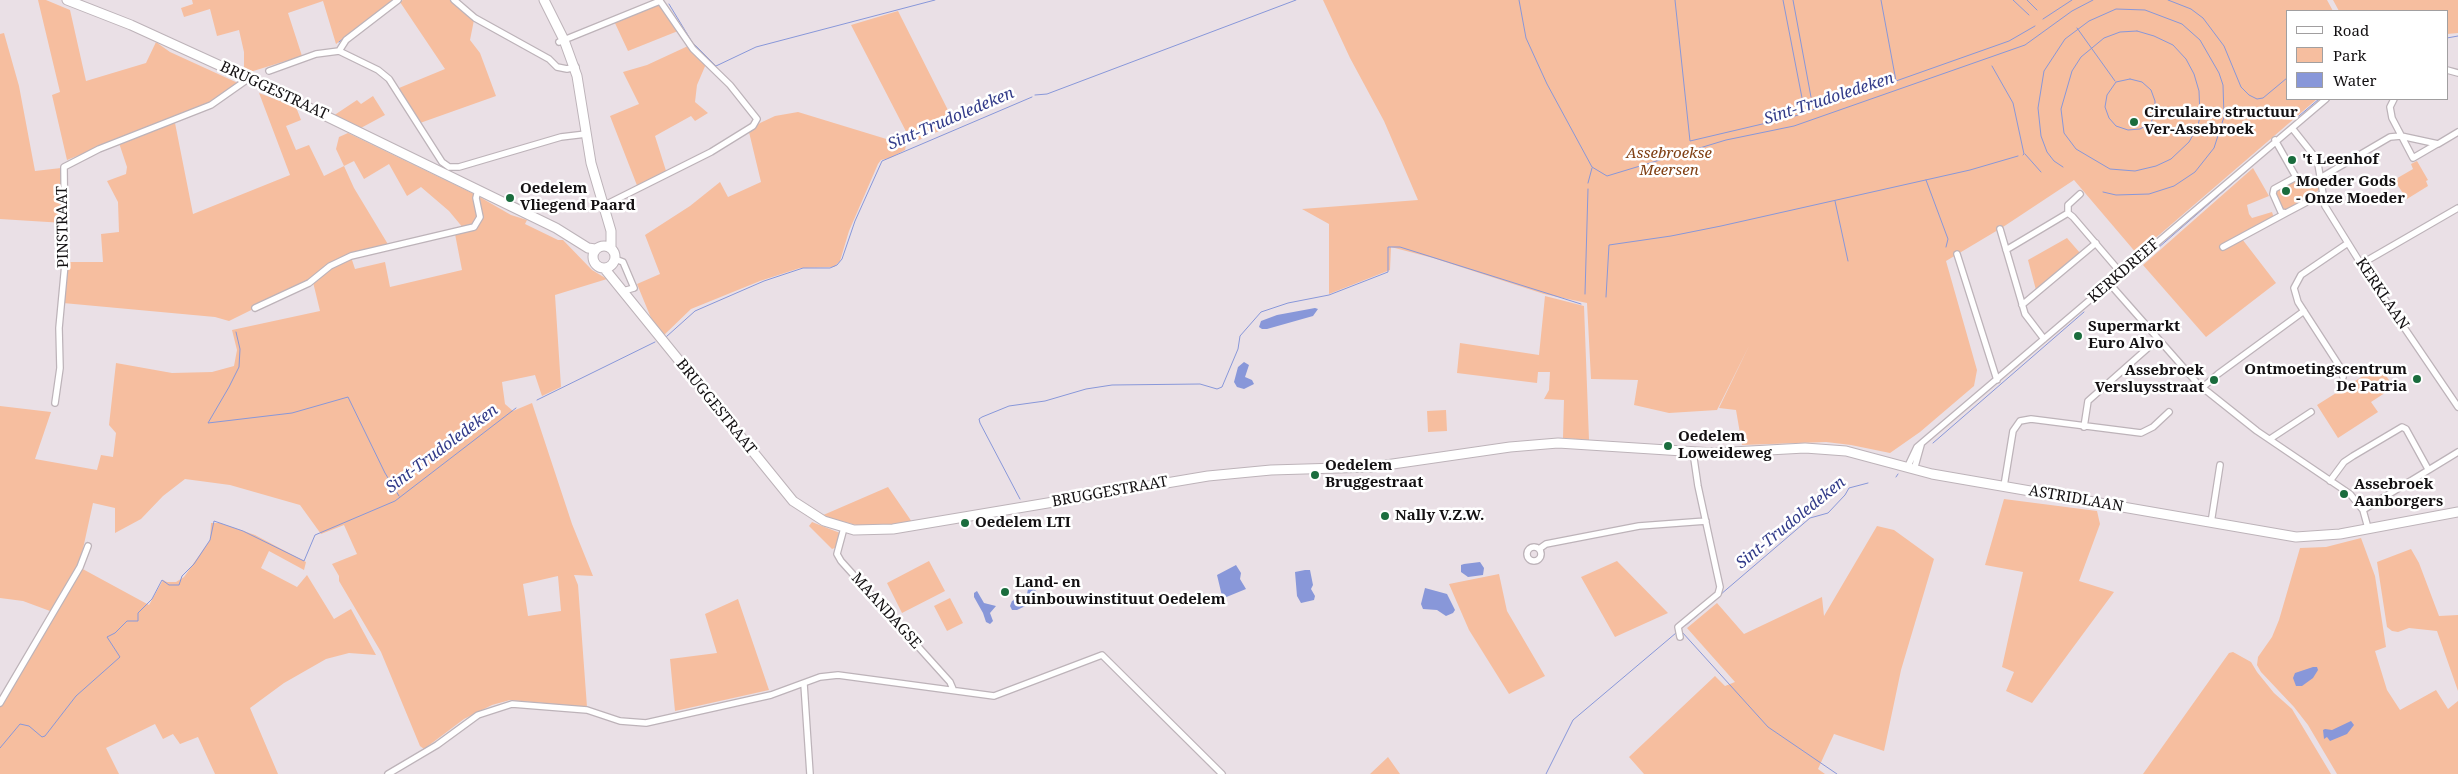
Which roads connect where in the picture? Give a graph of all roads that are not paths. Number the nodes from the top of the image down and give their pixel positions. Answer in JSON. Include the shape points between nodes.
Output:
{"nodes":[{"id":1,"x":67,"y":0,"type":"edge"},
{"id":2,"x":398,"y":0,"type":"edge"},
{"id":3,"x":454,"y":0,"type":"edge"},
{"id":4,"x":544,"y":0,"type":"edge"},
{"id":5,"x":561,"y":41,"type":"junction"},
{"id":6,"x":339,"y":51,"type":"junction"},
{"id":7,"x":574,"y":68,"type":"junction"},
{"id":8,"x":269,"y":71,"type":"dead end"},
{"id":9,"x":248,"y":79,"type":"junction"},
{"id":10,"x":2325,"y":100,"type":"edge"},
{"id":11,"x":2394,"y":100,"type":"edge"},
{"id":12,"x":2292,"y":128,"type":"junction"},
{"id":13,"x":2458,"y":132,"type":"edge"},
{"id":14,"x":586,"y":134,"type":"junction"},
{"id":15,"x":2401,"y":136,"type":"junction"},
{"id":16,"x":2275,"y":140,"type":"junction"},
{"id":17,"x":2438,"y":144,"type":"junction"},
{"id":18,"x":2320,"y":176,"type":"junction"},
{"id":19,"x":2296,"y":178,"type":"junction"},
{"id":20,"x":478,"y":190,"type":"junction"},
{"id":21,"x":2080,"y":194,"type":"dead end"},
{"id":22,"x":2322,"y":194,"type":"junction"},
{"id":23,"x":603,"y":206,"type":"junction"},
{"id":24,"x":2458,"y":208,"type":"edge"},
{"id":25,"x":2068,"y":213,"type":"junction"},
{"id":26,"x":2286,"y":213,"type":"junction"},
{"id":27,"x":2000,"y":229,"type":"dead end"},
{"id":28,"x":566,"y":233,"type":"junction"},
{"id":29,"x":2096,"y":243,"type":"junction"},
{"id":30,"x":2348,"y":243,"type":"junction"},
{"id":31,"x":603,"y":247,"type":"junction"},
{"id":32,"x":2223,"y":247,"type":"dead end"},
{"id":33,"x":2006,"y":250,"type":"junction"},
{"id":34,"x":1957,"y":254,"type":"dead end"},
{"id":35,"x":592,"y":258,"type":"junction"},
{"id":36,"x":614,"y":261,"type":"junction"},
{"id":37,"x":2361,"y":264,"type":"junction"},
{"id":38,"x":604,"y":268,"type":"junction"},
{"id":39,"x":2121,"y":272,"type":"junction"},
{"id":40,"x":2109,"y":283,"type":"junction"},
{"id":41,"x":625,"y":290,"type":"junction"},
{"id":42,"x":2022,"y":305,"type":"junction"},
{"id":43,"x":256,"y":308,"type":"dead end"},
{"id":44,"x":2304,"y":311,"type":"junction"},
{"id":45,"x":2158,"y":339,"type":"junction"},
{"id":46,"x":2044,"y":340,"type":"junction"},
{"id":47,"x":2343,"y":377,"type":"dead end"},
{"id":48,"x":1997,"y":380,"type":"junction"},
{"id":49,"x":2202,"y":388,"type":"junction"},
{"id":50,"x":55,"y":403,"type":"dead end"},
{"id":51,"x":2458,"y":407,"type":"edge"},
{"id":52,"x":2169,"y":412,"type":"dead end"},
{"id":53,"x":2311,"y":412,"type":"dead end"},
{"id":54,"x":2084,"y":427,"type":"junction"},
{"id":55,"x":2270,"y":439,"type":"junction"},
{"id":56,"x":1693,"y":452,"type":"junction"},
{"id":57,"x":2458,"y":452,"type":"edge"},
{"id":58,"x":2220,"y":465,"type":"dead end"},
{"id":59,"x":1911,"y":469,"type":"junction"},
{"id":60,"x":2428,"y":469,"type":"junction"},
{"id":61,"x":2330,"y":481,"type":"junction"},
{"id":62,"x":2004,"y":486,"type":"junction"},
{"id":63,"x":2363,"y":510,"type":"junction"},
{"id":64,"x":2458,"y":512,"type":"edge"},
{"id":65,"x":1706,"y":521,"type":"junction"},
{"id":66,"x":2211,"y":523,"type":"junction"},
{"id":67,"x":844,"y":528,"type":"junction"},
{"id":68,"x":2368,"y":528,"type":"junction"},
{"id":69,"x":88,"y":546,"type":"dead end"},
{"id":70,"x":1539,"y":549,"type":"dead end"},
{"id":71,"x":1680,"y":637,"type":"dead end"},
{"id":72,"x":804,"y":684,"type":"junction"},
{"id":73,"x":953,"y":689,"type":"junction"},
{"id":74,"x":0,"y":703,"type":"edge"},
{"id":75,"x":388,"y":774,"type":"edge"},
{"id":76,"x":810,"y":774,"type":"edge"},
{"id":77,"x":1222,"y":774,"type":"edge"}],
"edges":[{"from":1,"to":9,"type":"main road","name":"BRUGGESTRAAT","via":[[131,25]]},
{"from":2,"to":6,"type":"street","via":[[346,40]]},
{"from":3,"to":7,"type":"street","via":[[475,18],[549,59],[557,67]]},
{"from":4,"to":5,"type":"main road"},
{"from":5,"to":7,"type":"main road"},
{"from":5,"to":23,"type":"street","via":[[660,1],[684,38],[730,85],[756,122],[691,163]]},
{"from":6,"to":8,"type":"street","via":[[316,54]]},
{"from":6,"to":14,"type":"street","via":[[378,70],[389,80],[442,162],[449,167],[460,167],[561,137]]},
{"from":7,"to":14,"type":"main road"},
{"from":9,"to":20,"type":"main road","name":"BRUGGESTRAAT"},
{"from":9,"to":50,"type":"street","name":"PINSTRAAT","via":[[211,105],[99,149],[64,167],[65,264]]},
{"from":10,"to":12,"type":"street","name":"KERKDREEF"},
{"from":11,"to":15,"type":"street","via":[[2390,112]]},
{"from":12,"to":16,"type":"street","name":"KERKDREEF"},
{"from":12,"to":18,"type":"street","name":"KERKLAAN","via":[[2315,157]]},
{"from":13,"to":17,"type":"street"},
{"from":14,"to":23,"type":"main road"},
{"from":15,"to":17,"type":"street"},
{"from":15,"to":17,"type":"street","via":[[2413,158]]},
{"from":15,"to":18,"type":"street","via":[[2390,137]]},
{"from":16,"to":19,"type":"street"},
{"from":16,"to":39,"type":"street","name":"KERKDREEF"},
{"from":18,"to":19,"type":"street","via":[[2308,182]]},
{"from":18,"to":22,"type":"street","name":"KERKLAAN"},
{"from":19,"to":26,"type":"street","via":[[2273,191],[2279,209]]},
{"from":20,"to":28,"type":"main road","name":"BRUGGESTRAAT"},
{"from":20,"to":43,"type":"street","via":[[476,198],[480,217],[474,227],[351,256],[330,266],[308,283]]},
{"from":21,"to":25,"type":"street","via":[[2068,205]]},
{"from":22,"to":26,"type":"street"},
{"from":22,"to":30,"type":"street","name":"KERKLAAN","via":[[2325,206]]},
{"from":23,"to":31,"type":"main road","via":[[612,236]]},
{"from":24,"to":37,"type":"street"},
{"from":25,"to":29,"type":"street"},
{"from":25,"to":33,"type":"street"},
{"from":26,"to":32,"type":"street"},
{"from":27,"to":33,"type":"street"},
{"from":28,"to":31,"type":"main road","name":"BRUGGESTRAAT","via":[[588,248]]},
{"from":28,"to":35,"type":"main road","name":"BRUGGESTRAAT","via":[[580,250]]},
{"from":29,"to":39,"type":"street"},
{"from":29,"to":42,"type":"street"},
{"from":30,"to":37,"type":"street","name":"KERKLAAN"},
{"from":30,"to":44,"type":"street","via":[[2296,281],[2295,295]]},
{"from":31,"to":35,"type":"main road"},
{"from":31,"to":36,"type":"main road","name":"BRUGGESTRAAT"},
{"from":33,"to":42,"type":"street"},
{"from":34,"to":48,"type":"street"},
{"from":35,"to":38,"type":"main road","name":"BRUGGESTRAAT","via":[[596,265]]},
{"from":36,"to":38,"type":"main road"},
{"from":36,"to":41,"type":"main road","name":"BRUGGESTRAAT","via":[[614,270]]},
{"from":37,"to":51,"type":"street","name":"KERKLAAN"},
{"from":38,"to":41,"type":"main road","name":"BRUGGESTRAAT"},
{"from":39,"to":40,"type":"street","name":"KERKDREEF"},
{"from":40,"to":45,"type":"street"},
{"from":40,"to":46,"type":"street","name":"KERKDREEF"},
{"from":41,"to":67,"type":"main road","name":"BRUGGESTRAAT","via":[[782,489],[804,510]]},
{"from":42,"to":46,"type":"street","via":[[2027,319]]},
{"from":44,"to":47,"type":"street","via":[[2340,367]]},
{"from":44,"to":49,"type":"street"},
{"from":45,"to":49,"type":"street"},
{"from":45,"to":54,"type":"street","via":[[2088,401]]},
{"from":46,"to":48,"type":"street","name":"KERKDREEF"},
{"from":48,"to":59,"type":"street","name":"KERKDREEF","via":[[1922,443]]},
{"from":49,"to":55,"type":"street"},
{"from":52,"to":54,"type":"street","via":[[2141,433]]},
{"from":53,"to":55,"type":"street"},
{"from":54,"to":62,"type":"street","via":[[2030,419],[2020,421],[2013,431]]},
{"from":55,"to":61,"type":"street"},
{"from":56,"to":59,"type":"main road","name":"ASTRIDLAAN","via":[[1830,449]]},
{"from":56,"to":65,"type":"street"},
{"from":56,"to":67,"type":"main road","name":"BRUGGESTRAAT","via":[[1532,444],[1395,465],[1208,476],[893,530]]},
{"from":57,"to":60,"type":"street"},
{"from":58,"to":66,"type":"street"},
{"from":59,"to":62,"type":"main road","name":"ASTRIDLAAN"},
{"from":60,"to":61,"type":"street","via":[[2406,429],[2402,428],[2344,462]]},
{"from":60,"to":63,"type":"street"},
{"from":61,"to":63,"type":"street","via":[[2350,494]]},
{"from":62,"to":66,"type":"main road","name":"ASTRIDLAAN"},
{"from":63,"to":68,"type":"street"},
{"from":64,"to":68,"type":"main road","name":"ASTRIDLAAN"},
{"from":65,"to":70,"type":"street","via":[[1639,526],[1546,544]]},
{"from":65,"to":71,"type":"street","via":[[1720,587],[1718,594],[1678,627]]},
{"from":66,"to":68,"type":"main road","name":"ASTRIDLAAN","via":[[2296,537]]},
{"from":67,"to":73,"type":"street","name":"MAANDAGSE","via":[[837,554],[841,561]]},
{"from":69,"to":74,"type":"street","via":[[80,567]]},
{"from":72,"to":73,"type":"street","via":[[820,677],[838,675]]},
{"from":72,"to":75,"type":"street","via":[[771,695],[636,723],[587,710],[512,704],[500,706],[470,720],[437,745]]},
{"from":72,"to":76,"type":"street"},
{"from":73,"to":77,"type":"street","via":[[994,696],[1102,655]]}]}
